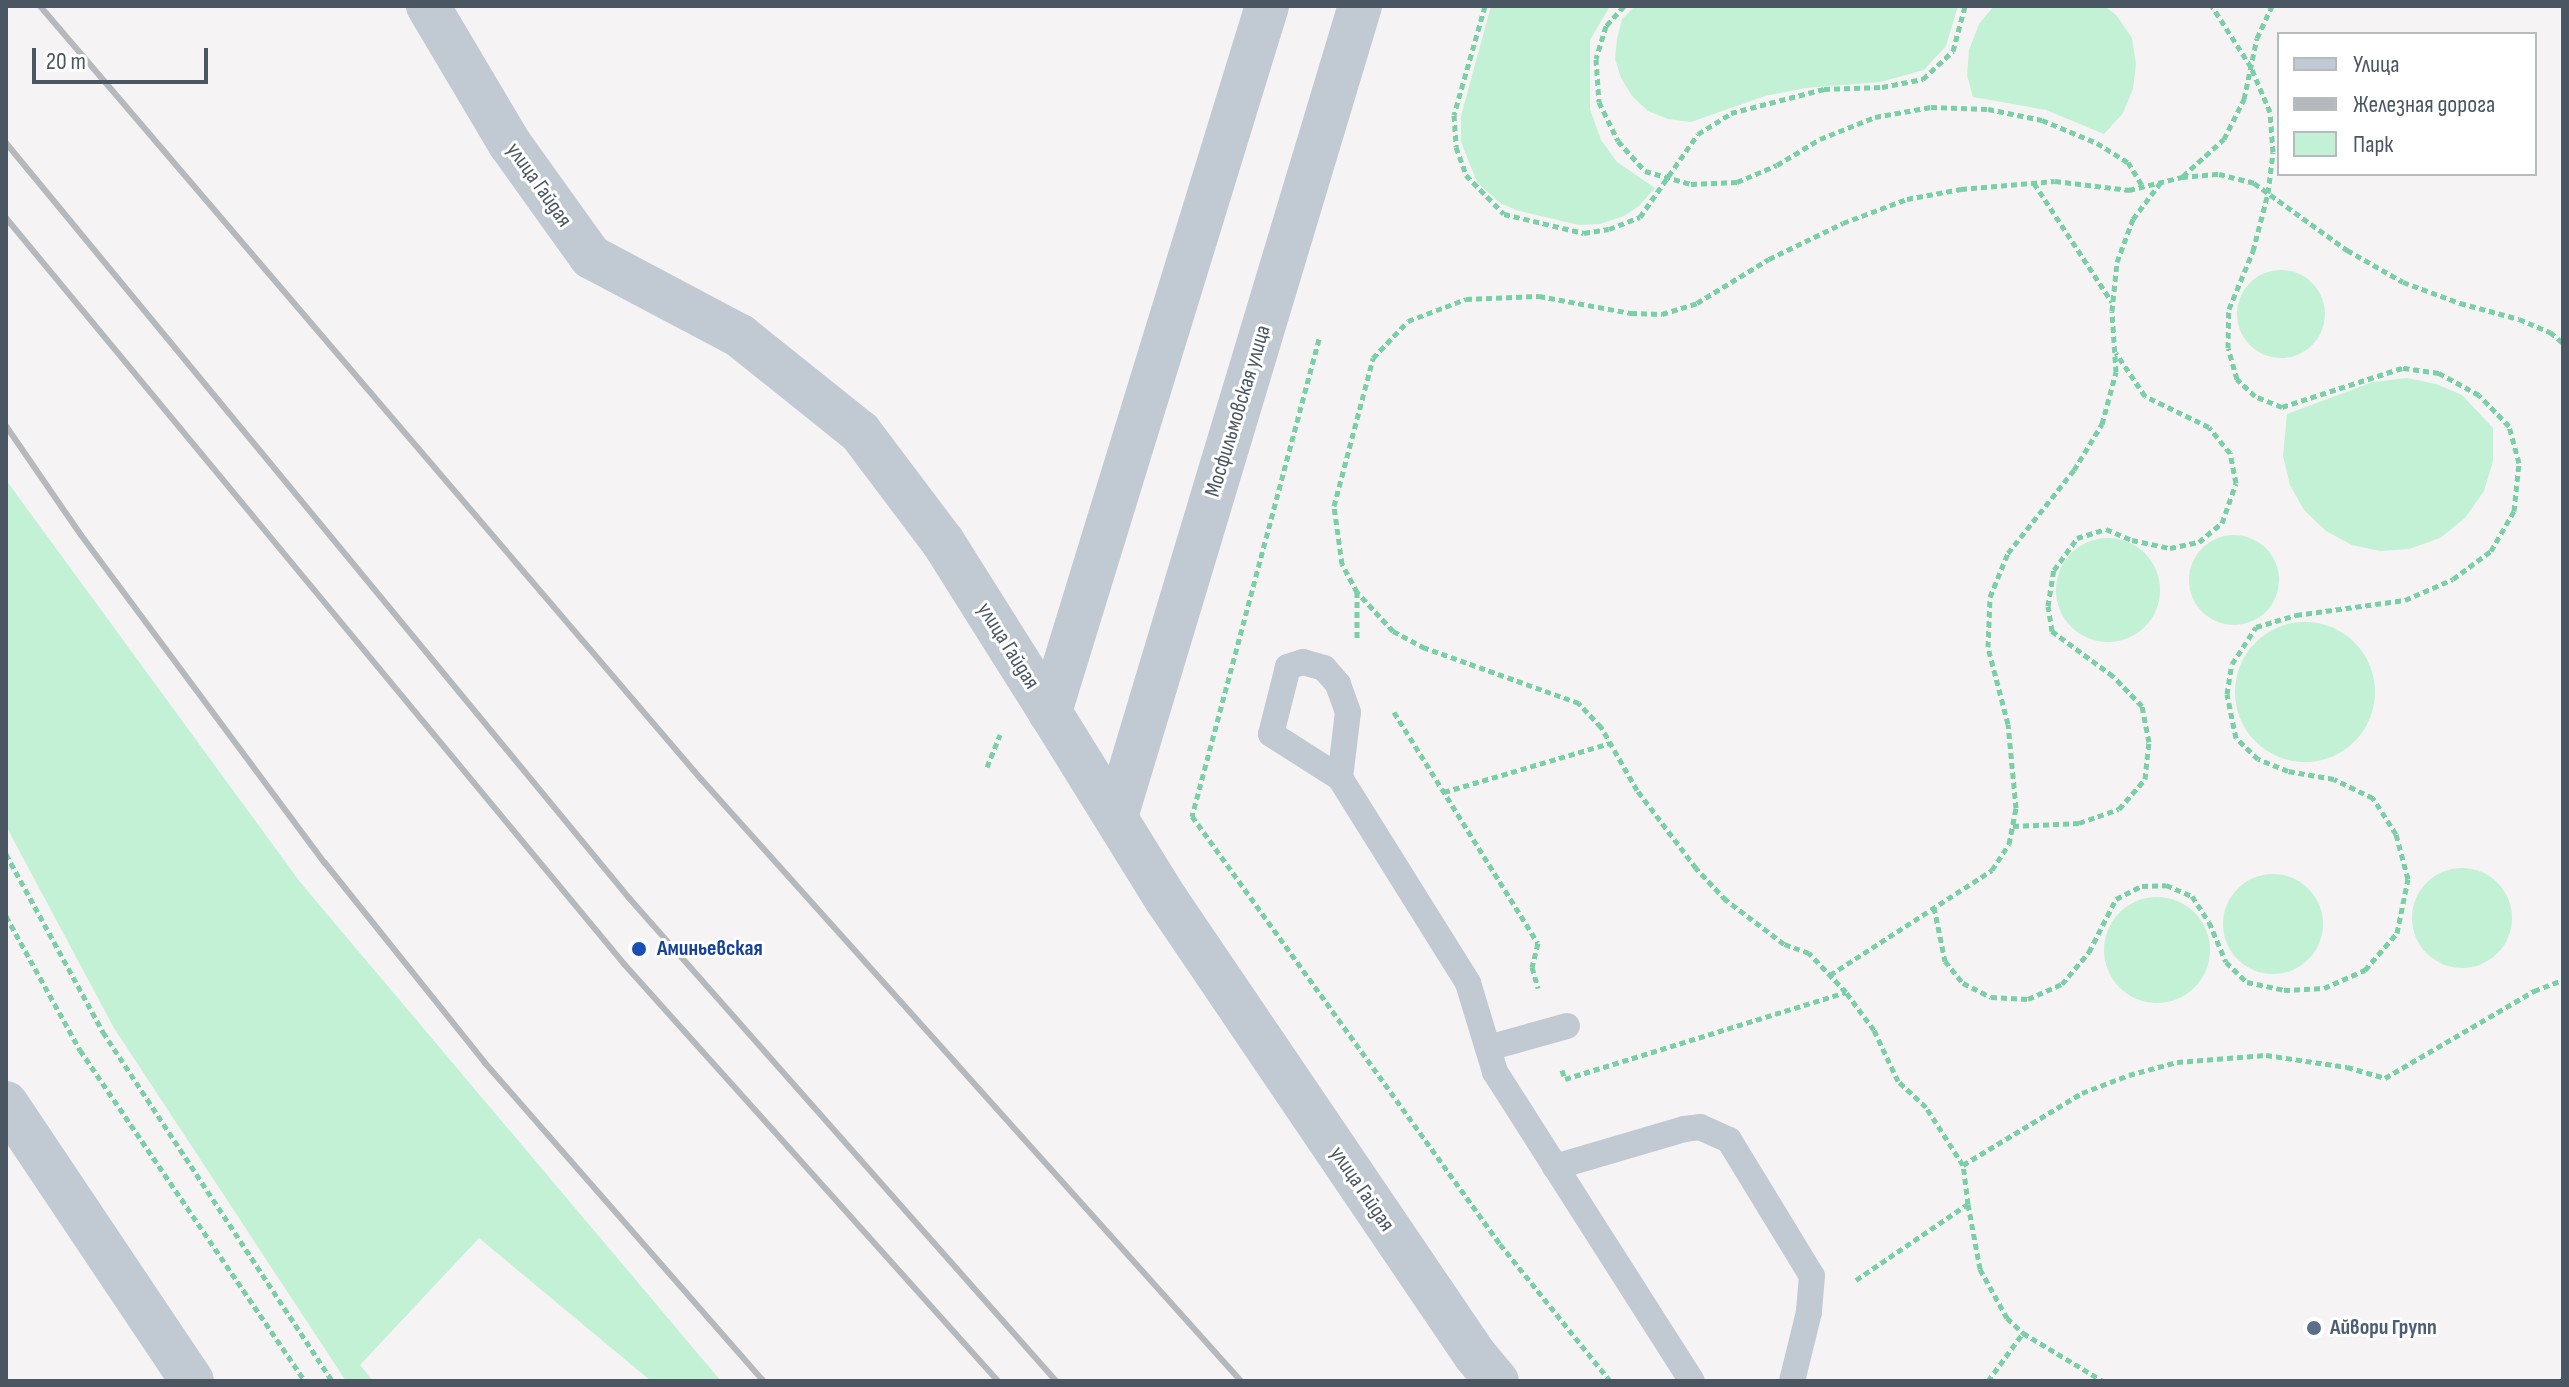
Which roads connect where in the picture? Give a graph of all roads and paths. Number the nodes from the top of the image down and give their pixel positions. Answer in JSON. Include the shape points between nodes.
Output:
{"nodes":[{"id":1,"x":428,"y":6,"type":"edge"},
{"id":2,"x":1267,"y":6,"type":"edge"},
{"id":3,"x":1360,"y":6,"type":"edge"},
{"id":4,"x":1485,"y":6,"type":"edge"},
{"id":5,"x":1624,"y":6,"type":"edge"},
{"id":6,"x":1965,"y":6,"type":"edge"},
{"id":7,"x":2212,"y":6,"type":"edge"},
{"id":8,"x":2272,"y":6,"type":"edge"},
{"id":9,"x":2251,"y":67,"type":"junction"},
{"id":10,"x":1667,"y":177,"type":"junction"},
{"id":11,"x":2182,"y":177,"type":"junction"},
{"id":12,"x":2162,"y":182,"type":"junction"},
{"id":13,"x":2034,"y":183,"type":"junction"},
{"id":14,"x":2143,"y":187,"type":"junction"},
{"id":15,"x":2268,"y":193,"type":"junction"},
{"id":16,"x":2113,"y":303,"type":"junction"},
{"id":17,"x":2563,"y":343,"type":"edge"},
{"id":18,"x":2114,"y":350,"type":"junction"},
{"id":19,"x":1357,"y":592,"type":"junction"},
{"id":20,"x":1357,"y":652,"type":"dead end"},
{"id":21,"x":1389,"y":703,"type":"dead end"},
{"id":22,"x":1050,"y":712,"type":"junction"},
{"id":23,"x":1610,"y":743,"type":"junction"},
{"id":24,"x":1340,"y":778,"type":"dead end"},
{"id":25,"x":1444,"y":792,"type":"junction"},
{"id":26,"x":1116,"y":817,"type":"junction"},
{"id":27,"x":2013,"y":826,"type":"junction"},
{"id":28,"x":6,"y":854,"type":"edge"},
{"id":29,"x":1934,"y":907,"type":"junction"},
{"id":30,"x":6,"y":916,"type":"edge"},
{"id":31,"x":1830,"y":975,"type":"junction"},
{"id":32,"x":2563,"y":980,"type":"edge"},
{"id":33,"x":1846,"y":992,"type":"junction"},
{"id":34,"x":1559,"y":1028,"type":"junction"},
{"id":35,"x":1488,"y":1048,"type":"junction"},
{"id":36,"x":6,"y":1103,"type":"edge"},
{"id":37,"x":1963,"y":1165,"type":"junction"},
{"id":38,"x":1555,"y":1167,"type":"junction"},
{"id":39,"x":1968,"y":1204,"type":"junction"},
{"id":40,"x":1809,"y":1312,"type":"junction"},
{"id":41,"x":2023,"y":1333,"type":"junction"},
{"id":42,"x":1797,"y":1377,"type":"edge"},
{"id":43,"x":192,"y":1381,"type":"edge"},
{"id":44,"x":305,"y":1381,"type":"edge"},
{"id":45,"x":332,"y":1381,"type":"edge"},
{"id":46,"x":1497,"y":1381,"type":"edge"},
{"id":47,"x":1692,"y":1381,"type":"edge"},
{"id":48,"x":1988,"y":1381,"type":"edge"},
{"id":49,"x":2103,"y":1381,"type":"edge"}],
"edges":[{"from":1,"to":22,"type":"street","name":"улица Гайдая","via":[[510,144],[591,257],[740,336],[860,432],[943,542]]},
{"from":2,"to":22,"type":"street"},
{"from":3,"to":26,"type":"street","name":"Мосфильмовская улица"},
{"from":4,"to":10,"type":"path","via":[[1454,115],[1456,147],[1466,175],[1486,199],[1504,214],[1584,233],[1640,217]]},
{"from":5,"to":10,"type":"path","via":[[1606,26],[1596,59],[1599,102],[1618,141],[1645,171]]},
{"from":6,"to":10,"type":"path","via":[[1953,51],[1923,79],[1824,89],[1731,113],[1698,134]]},
{"from":7,"to":9,"type":"path"},
{"from":8,"to":9,"type":"path"},
{"from":9,"to":11,"type":"path","via":[[2244,99],[2224,139]]},
{"from":9,"to":15,"type":"path","via":[[2270,112]]},
{"from":10,"to":14,"type":"path","via":[[1691,184],[1737,182],[1875,117],[1931,107],[1988,109],[2042,120],[2128,162]]},
{"from":11,"to":12,"type":"path"},
{"from":11,"to":15,"type":"path","via":[[2219,174],[2254,183]]},
{"from":12,"to":14,"type":"path"},
{"from":12,"to":16,"type":"path","via":[[2133,219],[2117,262]]},
{"from":13,"to":14,"type":"path"},
{"from":13,"to":16,"type":"path"},
{"from":13,"to":19,"type":"path","via":[[1907,199],[1843,223],[1697,303],[1662,314],[1539,296],[1466,299],[1408,321],[1373,358],[1334,506],[1342,564]]},
{"from":15,"to":17,"type":"path","via":[[2347,250],[2403,282],[2519,319]]},
{"from":15,"to":29,"type":"path","via":[[2253,251],[2229,309],[2228,348],[2237,379],[2255,396],[2282,407],[2402,368],[2439,373],[2479,395],[2509,426],[2519,463],[2514,511],[2491,551],[2453,579],[2405,600],[2296,615],[2256,627],[2232,664],[2227,694],[2236,738],[2258,759],[2334,779],[2373,798],[2396,834],[2408,879],[2397,933],[2365,970],[2324,988],[2284,990],[2247,982],[2226,962],[2192,896],[2166,885],[2142,886],[2116,899],[2089,952],[2062,984],[2028,999],[1991,997],[1963,983],[1945,961]]},
{"from":16,"to":18,"type":"path"},
{"from":18,"to":27,"type":"path","via":[[2116,372],[2102,424],[2052,501],[2008,553],[1990,597],[1988,647],[2008,724]]},
{"from":18,"to":27,"type":"path","via":[[2145,396],[2209,427],[2230,453],[2236,483],[2222,523],[2199,542],[2170,548],[2106,529],[2077,538],[2054,570],[2048,606],[2052,631],[2113,676],[2142,706],[2149,742],[2145,779],[2119,809],[2079,823]]},
{"from":19,"to":20,"type":"path"},
{"from":19,"to":23,"type":"path","via":[[1393,631],[1425,648],[1579,703]]},
{"from":21,"to":25,"type":"path"},
{"from":22,"to":26,"type":"street","name":"улица Гайдая"},
{"from":23,"to":25,"type":"path"},
{"from":23,"to":31,"type":"path","via":[[1646,801],[1726,900],[1784,944],[1809,953]]},
{"from":24,"to":35,"type":"lane","via":[[1468,983]]},
{"from":25,"to":34,"type":"path","via":[[1538,943],[1532,967]]},
{"from":26,"to":46,"type":"street","name":"улица Гайдая","via":[[1166,899]]},
{"from":27,"to":29,"type":"path","via":[[2009,844],[1992,870]]},
{"from":28,"to":45,"type":"path","via":[[103,1032]]},
{"from":29,"to":31,"type":"path"},
{"from":30,"to":44,"type":"path","via":[[80,1050]]},
{"from":31,"to":33,"type":"path"},
{"from":32,"to":37,"type":"path","via":[[2534,991],[2385,1078],[2266,1055],[2177,1062],[2082,1093]]},
{"from":33,"to":34,"type":"path","via":[[1565,1079]]},
{"from":33,"to":37,"type":"path","via":[[1874,1030],[1898,1081],[1926,1107]]},
{"from":34,"to":35,"type":"lane"},
{"from":35,"to":38,"type":"lane","via":[[1495,1072]]},
{"from":36,"to":43,"type":"street"},
{"from":37,"to":39,"type":"path"},
{"from":38,"to":40,"type":"lane","via":[[1684,1129],[1700,1127],[1729,1140],[1806,1263],[1812,1276]]},
{"from":38,"to":47,"type":"lane"},
{"from":39,"to":40,"type":"path"},
{"from":39,"to":41,"type":"path","via":[[1980,1269],[2007,1318]]},
{"from":40,"to":42,"type":"lane"},
{"from":41,"to":48,"type":"path"},
{"from":41,"to":49,"type":"path"}]}
